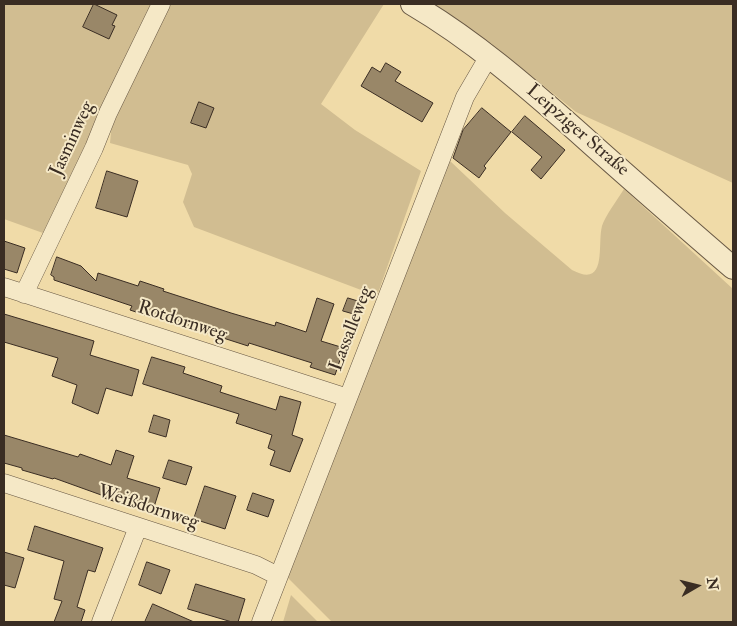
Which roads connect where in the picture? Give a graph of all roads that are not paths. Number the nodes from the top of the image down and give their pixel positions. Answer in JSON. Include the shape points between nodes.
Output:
{"nodes":[{"id":1,"x":161,"y":4,"type":"edge"},
{"id":2,"x":412,"y":4,"type":"edge"},
{"id":3,"x":489,"y":56,"type":"junction"},
{"id":4,"x":733,"y":268,"type":"edge"},
{"id":5,"x":4,"y":287,"type":"edge"},
{"id":6,"x":24,"y":294,"type":"junction"},
{"id":7,"x":348,"y":398,"type":"junction"},
{"id":8,"x":4,"y":483,"type":"edge"},
{"id":9,"x":138,"y":527,"type":"junction"},
{"id":10,"x":278,"y":576,"type":"junction"},
{"id":11,"x":101,"y":622,"type":"edge"},
{"id":12,"x":261,"y":622,"type":"edge"}],
"edges":[{"from":1,"to":6,"type":"street","name":"Jasminweg"},
{"from":2,"to":3,"type":"street","name":"Leipziger Straße"},
{"from":3,"to":4,"type":"street","name":"Leipziger Straße"},
{"from":3,"to":7,"type":"street","name":"Lassalleweg","via":[[465,97]]},
{"from":5,"to":6,"type":"street","name":"Rotdornweg"},
{"from":6,"to":7,"type":"street","name":"Rotdornweg"},
{"from":7,"to":10,"type":"street","name":"Lassalleweg"},
{"from":8,"to":9,"type":"street","name":"Weißdornweg"},
{"from":9,"to":10,"type":"street","name":"Weißdornweg","via":[[256,565]]},
{"from":9,"to":11,"type":"street"},
{"from":10,"to":12,"type":"street","name":"Lassalleweg"}]}
